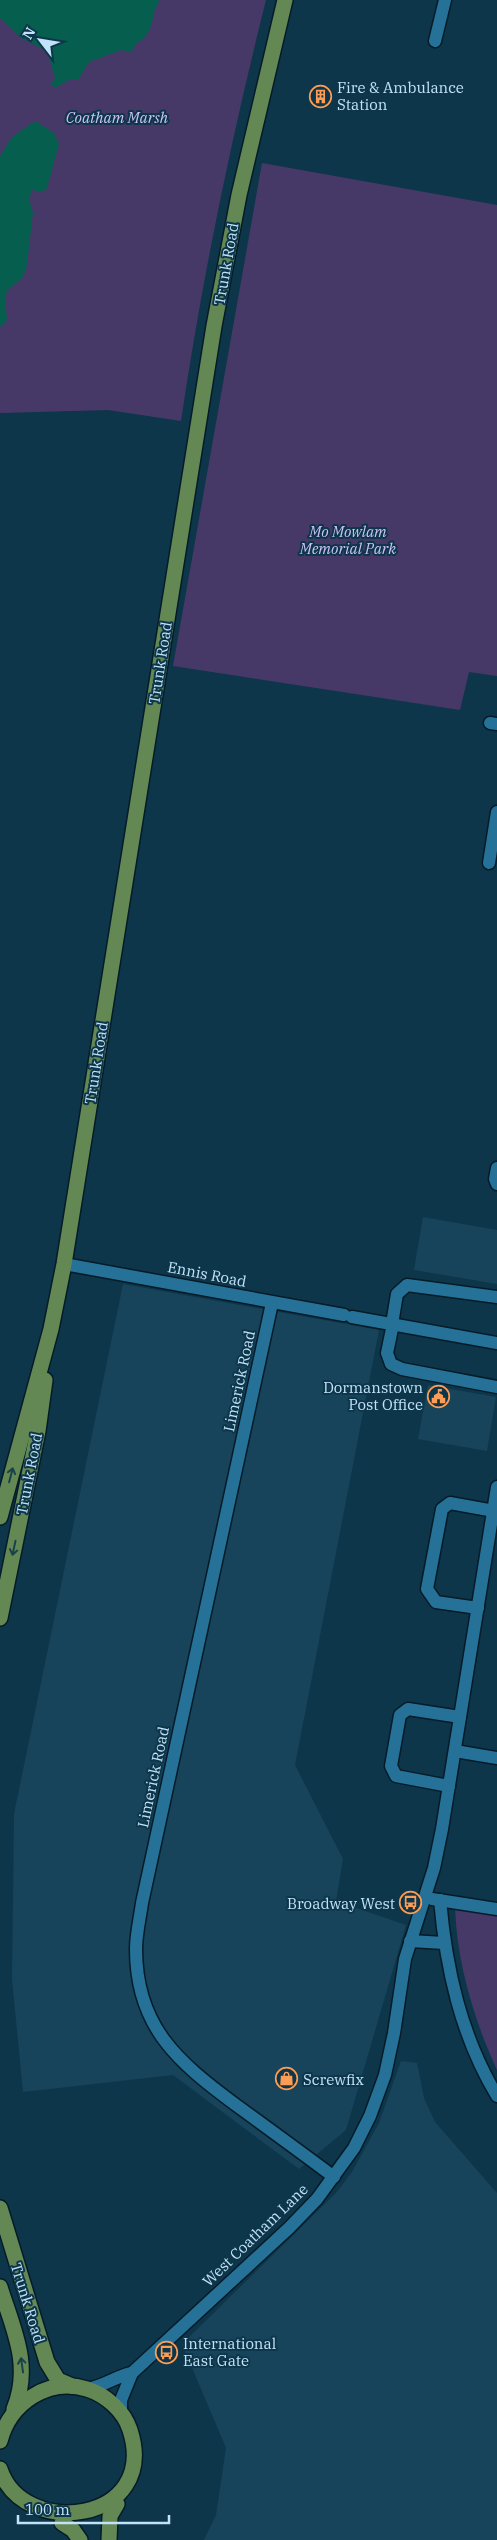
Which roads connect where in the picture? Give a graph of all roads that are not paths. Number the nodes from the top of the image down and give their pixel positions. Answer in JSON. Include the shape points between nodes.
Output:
{"nodes":[{"id":1,"x":285,"y":0,"type":"edge"},
{"id":2,"x":445,"y":0,"type":"edge"},
{"id":3,"x":435,"y":41,"type":"dead end"},
{"id":4,"x":497,"y":812,"type":"edge"},
{"id":5,"x":488,"y":863,"type":"dead end"},
{"id":6,"x":497,"y":1168,"type":"edge"},
{"id":7,"x":497,"y":1184,"type":"edge"},
{"id":8,"x":64,"y":1264,"type":"junction"},
{"id":9,"x":497,"y":1298,"type":"edge"},
{"id":10,"x":272,"y":1303,"type":"junction"},
{"id":11,"x":392,"y":1324,"type":"junction"},
{"id":12,"x":51,"y":1329,"type":"junction"},
{"id":13,"x":497,"y":1342,"type":"edge"},
{"id":14,"x":497,"y":1387,"type":"edge"},
{"id":15,"x":497,"y":1487,"type":"edge"},
{"id":16,"x":494,"y":1510,"type":"junction"},
{"id":17,"x":0,"y":1517,"type":"edge"},
{"id":18,"x":478,"y":1608,"type":"junction"},
{"id":19,"x":0,"y":1618,"type":"edge"},
{"id":20,"x":460,"y":1718,"type":"junction"},
{"id":21,"x":455,"y":1751,"type":"junction"},
{"id":22,"x":497,"y":1758,"type":"edge"},
{"id":23,"x":449,"y":1786,"type":"junction"},
{"id":24,"x":425,"y":1898,"type":"junction"},
{"id":25,"x":440,"y":1900,"type":"junction"},
{"id":26,"x":497,"y":1909,"type":"edge"},
{"id":27,"x":410,"y":1941,"type":"junction"},
{"id":28,"x":444,"y":1943,"type":"junction"},
{"id":29,"x":497,"y":2096,"type":"edge"},
{"id":30,"x":334,"y":2177,"type":"junction"},
{"id":31,"x":0,"y":2208,"type":"edge"},
{"id":32,"x":0,"y":2286,"type":"edge"},
{"id":33,"x":132,"y":2373,"type":"junction"},
{"id":34,"x":79,"y":2388,"type":"junction"},
{"id":35,"x":13,"y":2412,"type":"junction"},
{"id":36,"x":121,"y":2413,"type":"junction"},
{"id":37,"x":0,"y":2441,"type":"edge"},
{"id":38,"x":0,"y":2469,"type":"edge"},
{"id":39,"x":120,"y":2498,"type":"junction"},
{"id":40,"x":62,"y":2523,"type":"junction"},
{"id":41,"x":80,"y":2540,"type":"edge"},
{"id":42,"x":109,"y":2540,"type":"edge"}],
"edges":[{"from":1,"to":8,"type":"main road","name":"Trunk Road","via":[[239,195],[214,326]]},
{"from":2,"to":3,"type":"street"},
{"from":4,"to":5,"type":"street"},
{"from":6,"to":7,"type":"street"},
{"from":8,"to":10,"type":"street","name":"Ennis Road"},
{"from":8,"to":12,"type":"main road","name":"Trunk Road"},
{"from":9,"to":11,"type":"street","via":[[407,1285],[397,1294]]},
{"from":10,"to":11,"type":"street","name":"Ennis Road"},
{"from":10,"to":30,"type":"street","name":"Limerick Road","via":[[142,1903],[136,1947],[145,2003],[172,2052],[211,2086]]},
{"from":11,"to":13,"type":"street","name":"Ennis Road"},
{"from":11,"to":14,"type":"street","via":[[387,1353],[392,1364],[402,1369]]},
{"from":17,"to":12,"type":"main road","name":"Trunk Road","one_way":true},
{"from":12,"to":19,"type":"main road","name":"Trunk Road","one_way":true,"via":[[38,1431]]},
{"from":15,"to":16,"type":"street"},
{"from":16,"to":18,"type":"street"},
{"from":16,"to":18,"type":"street","via":[[450,1504],[442,1509],[427,1589],[436,1602]]},
{"from":18,"to":20,"type":"street"},
{"from":20,"to":21,"type":"street"},
{"from":20,"to":23,"type":"street","via":[[404,1710],[400,1714],[391,1766],[396,1776]]},
{"from":21,"to":22,"type":"street"},
{"from":21,"to":23,"type":"street"},
{"from":23,"to":24,"type":"street","via":[[434,1868]]},
{"from":24,"to":25,"type":"street"},
{"from":24,"to":27,"type":"street","name":"West Coatham Lane"},
{"from":25,"to":26,"type":"street"},
{"from":25,"to":28,"type":"street"},
{"from":27,"to":28,"type":"street"},
{"from":27,"to":30,"type":"street","name":"West Coatham Lane","via":[[385,2075],[357,2142]]},
{"from":28,"to":29,"type":"street","via":[[466,2033]]},
{"from":30,"to":33,"type":"street","name":"West Coatham Lane","via":[[289,2228]]},
{"from":31,"to":34,"type":"main road","name":"Trunk Road","via":[[47,2362],[58,2380]]},
{"from":35,"to":32,"type":"main road","name":"Trunk Road","one_way":true,"via":[[23,2376],[19,2344]]},
{"from":33,"to":34,"type":"street","name":"West Coatham Lane","via":[[103,2386]]},
{"from":33,"to":36,"type":"street","name":"West Coatham Lane","via":[[121,2400]]},
{"from":34,"to":35,"type":"main road","via":[[55,2387],[39,2392]]},
{"from":34,"to":36,"type":"main road","name":"Trunk Road","via":[[100,2394]]},
{"from":35,"to":37,"type":"main road","name":"Trunk Road"},
{"from":36,"to":39,"type":"main road","via":[[134,2441],[135,2456],[133,2472]]},
{"from":38,"to":40,"type":"main road","via":[[8,2490],[25,2510]]},
{"from":39,"to":40,"type":"main road","via":[[103,2512],[83,2521]]},
{"from":39,"to":42,"type":"main road","via":[[110,2516]]},
{"from":40,"to":41,"type":"main road"}]}
